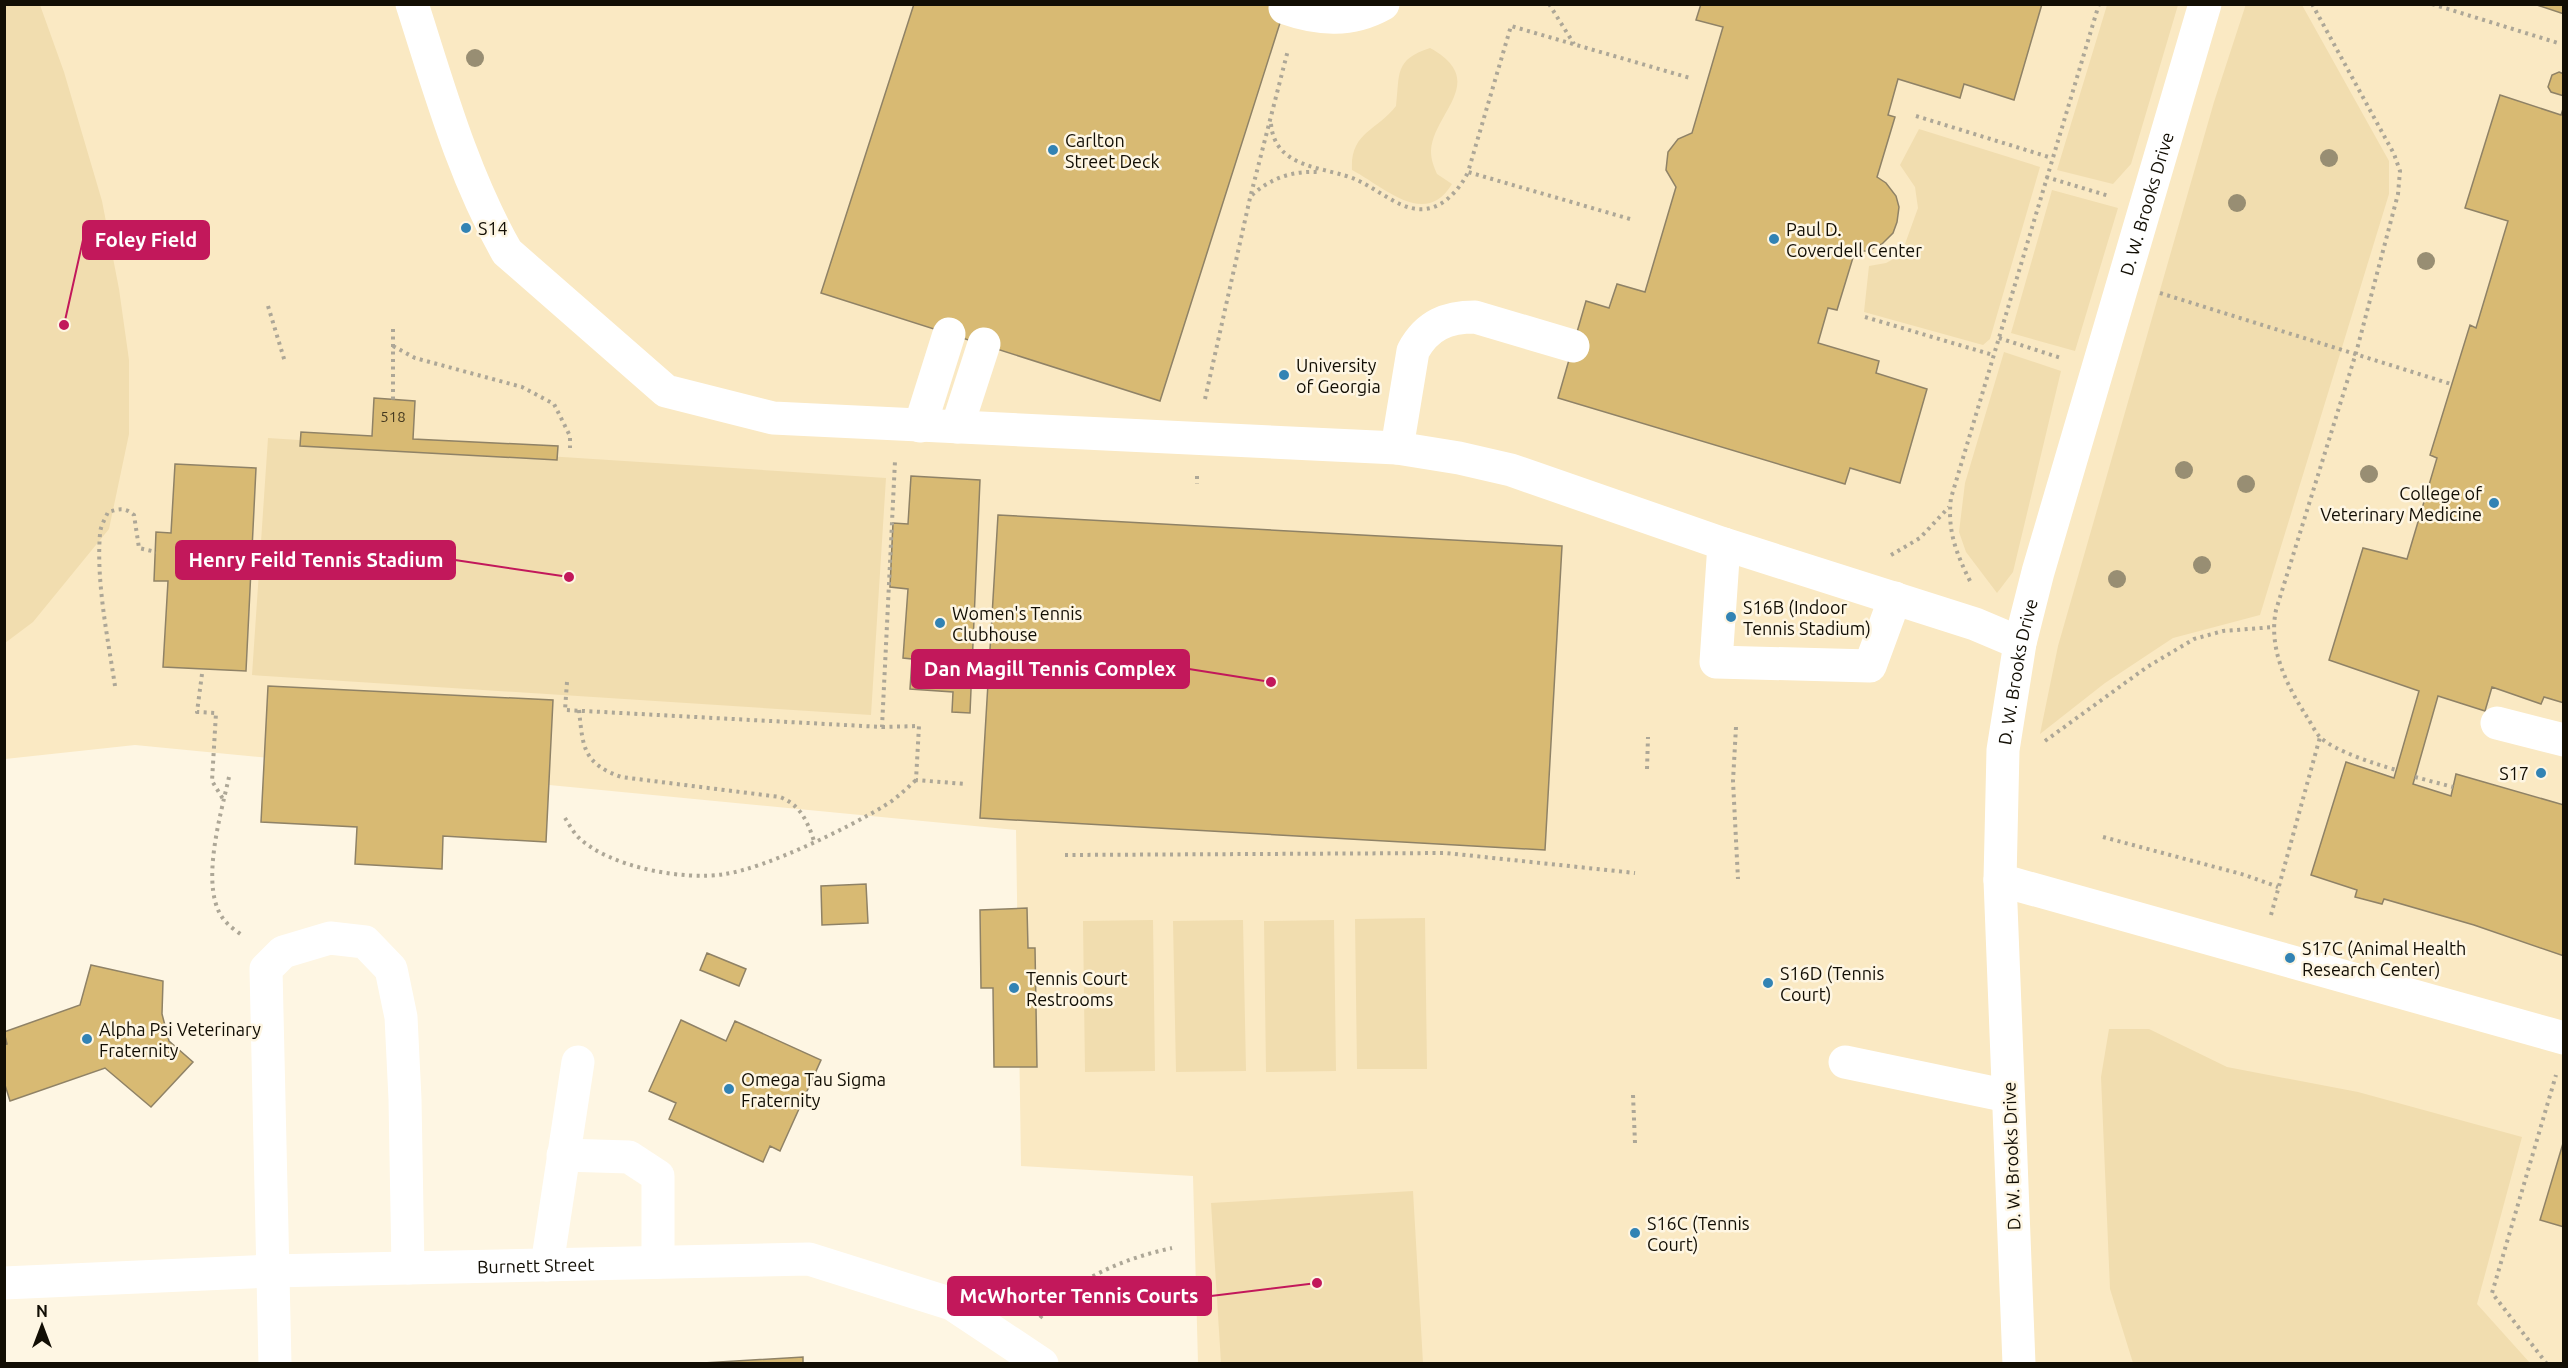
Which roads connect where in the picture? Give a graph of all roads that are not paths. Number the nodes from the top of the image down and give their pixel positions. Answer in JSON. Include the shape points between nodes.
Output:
{"nodes":[{"id":1,"x":412,"y":4,"type":"edge"},
{"id":2,"x":1362,"y":4,"type":"edge"},
{"id":3,"x":1383,"y":4,"type":"edge"},
{"id":4,"x":2205,"y":4,"type":"edge"},
{"id":5,"x":1286,"y":8,"type":"dead end"},
{"id":6,"x":1325,"y":18,"type":"junction"},
{"id":7,"x":949,"y":334,"type":"dead end"},
{"id":8,"x":984,"y":344,"type":"dead end"},
{"id":9,"x":1573,"y":346,"type":"dead end"},
{"id":10,"x":920,"y":426,"type":"junction"},
{"id":11,"x":957,"y":427,"type":"junction"},
{"id":12,"x":1397,"y":448,"type":"junction"},
{"id":13,"x":1724,"y":544,"type":"junction"},
{"id":14,"x":1895,"y":598,"type":"junction"},
{"id":15,"x":2020,"y":643,"type":"junction"},
{"id":16,"x":2497,"y":723,"type":"dead end"},
{"id":17,"x":2564,"y":740,"type":"edge"},
{"id":18,"x":2000,"y":880,"type":"junction"},
{"id":19,"x":2564,"y":1038,"type":"edge"},
{"id":20,"x":578,"y":1062,"type":"dead end"},
{"id":21,"x":1845,"y":1062,"type":"dead end"},
{"id":22,"x":2008,"y":1096,"type":"junction"},
{"id":23,"x":563,"y":1155,"type":"junction"},
{"id":24,"x":658,"y":1262,"type":"junction"},
{"id":25,"x":547,"y":1265,"type":"junction"},
{"id":26,"x":408,"y":1268,"type":"junction"},
{"id":27,"x":271,"y":1271,"type":"junction"},
{"id":28,"x":4,"y":1283,"type":"edge"},
{"id":29,"x":275,"y":1364,"type":"edge"},
{"id":30,"x":1042,"y":1364,"type":"edge"},
{"id":31,"x":2019,"y":1364,"type":"edge"}],
"edges":[{"from":1,"to":10,"type":"street","via":[[454,135],[507,252],[666,391],[773,418]]},
{"from":2,"to":6,"type":"street","via":[[1347,13]]},
{"from":3,"to":6,"type":"street","via":[[1362,14]]},
{"from":4,"to":15,"type":"street","name":"D. W. Brooks Drive"},
{"from":5,"to":6,"type":"street"},
{"from":7,"to":10,"type":"street"},
{"from":8,"to":11,"type":"street"},
{"from":9,"to":12,"type":"street","via":[[1475,317],[1436,324],[1413,351]]},
{"from":10,"to":11,"type":"street"},
{"from":11,"to":12,"type":"street"},
{"from":12,"to":13,"type":"street","via":[[1511,470]]},
{"from":13,"to":14,"type":"street"},
{"from":13,"to":14,"type":"street","via":[[1716,662],[1870,666]]},
{"from":14,"to":15,"type":"street"},
{"from":15,"to":18,"type":"street","name":"D. W. Brooks Drive","via":[[2003,750]]},
{"from":16,"to":17,"type":"street"},
{"from":18,"to":19,"type":"street"},
{"from":18,"to":22,"type":"street","name":"D. W. Brooks Drive"},
{"from":20,"to":23,"type":"street"},
{"from":21,"to":22,"type":"street"},
{"from":22,"to":31,"type":"street","name":"D. W. Brooks Drive"},
{"from":23,"to":24,"type":"street","via":[[629,1157],[658,1176]]},
{"from":23,"to":25,"type":"street"},
{"from":24,"to":25,"type":"street","name":"Burnett Street"},
{"from":24,"to":30,"type":"street","name":"Burnett Street","via":[[809,1259],[952,1304]]},
{"from":25,"to":26,"type":"street","name":"Burnett Street"},
{"from":26,"to":27,"type":"street","name":"Burnett Street"},
{"from":26,"to":27,"type":"street","via":[[401,1029],[391,969],[365,942],[330,938],[283,952],[266,969]]},
{"from":27,"to":28,"type":"street","name":"Burnett Street"},
{"from":27,"to":29,"type":"street"}]}
